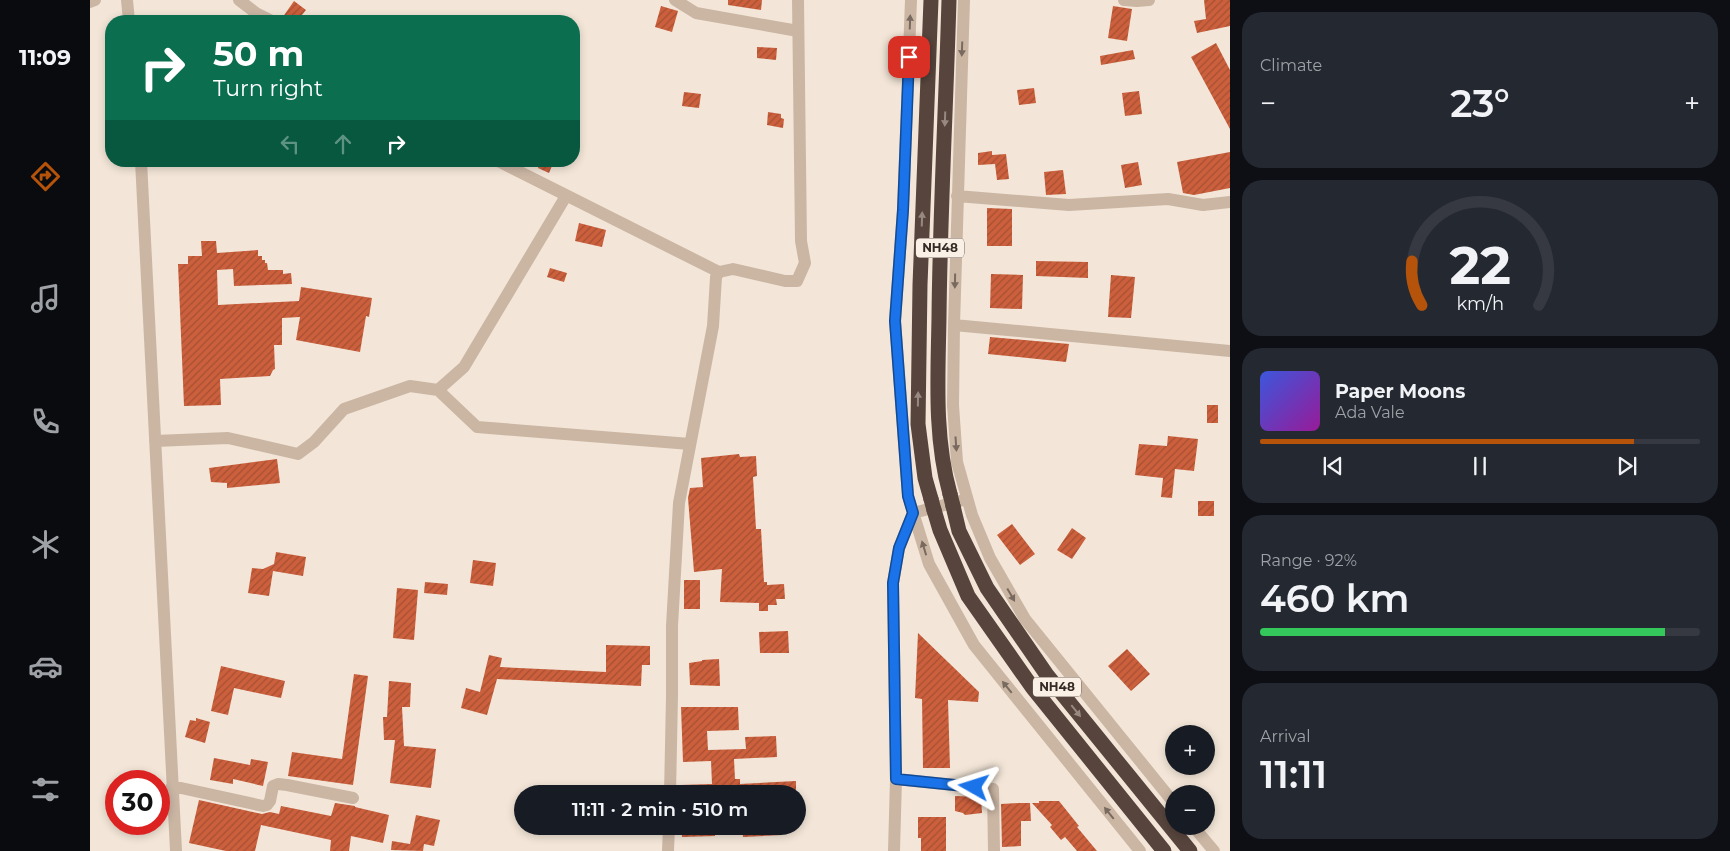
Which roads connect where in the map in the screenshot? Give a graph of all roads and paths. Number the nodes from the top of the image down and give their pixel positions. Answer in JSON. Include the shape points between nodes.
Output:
{"nodes":[{"id":1,"x":96,"y":0,"type":"edge"},
{"id":2,"x":127,"y":0,"type":"edge"},
{"id":3,"x":239,"y":0,"type":"edge"},
{"id":4,"x":675,"y":0,"type":"edge"},
{"id":5,"x":798,"y":0,"type":"edge"},
{"id":6,"x":911,"y":0,"type":"edge"},
{"id":7,"x":930,"y":0,"type":"edge"},
{"id":8,"x":950,"y":0,"type":"edge"},
{"id":9,"x":964,"y":0,"type":"edge"},
{"id":10,"x":1124,"y":0,"type":"edge"},
{"id":11,"x":1149,"y":0,"type":"edge"},
{"id":12,"x":90,"y":2,"type":"edge"},
{"id":13,"x":128,"y":15,"type":"edge"},
{"id":14,"x":260,"y":15,"type":"edge"},
{"id":15,"x":798,"y":31,"type":"junction"},
{"id":16,"x":141,"y":167,"type":"edge"},
{"id":17,"x":510,"y":167,"type":"edge"},
{"id":18,"x":566,"y":196,"type":"junction"},
{"id":19,"x":957,"y":196,"type":"junction"},
{"id":20,"x":1230,"y":202,"type":"edge"},
{"id":21,"x":719,"y":272,"type":"junction"},
{"id":22,"x":954,"y":325,"type":"junction"},
{"id":23,"x":1230,"y":351,"type":"edge"},
{"id":24,"x":438,"y":390,"type":"junction"},
{"id":25,"x":155,"y":440,"type":"junction"},
{"id":26,"x":690,"y":444,"type":"junction"},
{"id":27,"x":967,"y":499,"type":"junction"},
{"id":28,"x":913,"y":513,"type":"junction"},
{"id":29,"x":896,"y":779,"type":"junction"},
{"id":30,"x":670,"y":785,"type":"edge"},
{"id":31,"x":172,"y":786,"type":"junction"},
{"id":32,"x":1165,"y":792,"type":"edge"},
{"id":33,"x":353,"y":798,"type":"dead end"},
{"id":34,"x":669,"y":835,"type":"edge"},
{"id":35,"x":1201,"y":835,"type":"edge"},
{"id":36,"x":176,"y":851,"type":"edge"},
{"id":37,"x":668,"y":851,"type":"edge"},
{"id":38,"x":894,"y":851,"type":"edge"},
{"id":39,"x":994,"y":851,"type":"edge"},
{"id":40,"x":1140,"y":851,"type":"edge"},
{"id":41,"x":1164,"y":851,"type":"edge"},
{"id":42,"x":1190,"y":851,"type":"edge"},
{"id":43,"x":1214,"y":851,"type":"edge"}],
"edges":[{"from":1,"to":12,"type":"street"},
{"from":2,"to":13,"type":"street"},
{"from":3,"to":14,"type":"street"},
{"from":4,"to":15,"type":"street","via":[[696,13]]},
{"from":5,"to":15,"type":"street"},
{"from":28,"to":6,"type":"street","one_way":true,"via":[[908,496],[895,321]]},
{"from":41,"to":7,"type":"highway","number":"NH48","one_way":true,"via":[[1032,687],[968,596],[940,530],[925,478],[918,424]]},
{"from":8,"to":42,"type":"highway","number":"NH48","one_way":true,"via":[[939,284],[938,418],[946,481],[959,531],[992,596],[1047,675]]},
{"from":9,"to":19,"type":"street","one_way":true},
{"from":10,"to":11,"type":"street"},
{"from":15,"to":21,"type":"street","via":[[801,240],[805,263],[797,281],[734,269]]},
{"from":16,"to":25,"type":"street"},
{"from":17,"to":18,"type":"street"},
{"from":18,"to":21,"type":"street"},
{"from":18,"to":24,"type":"street","via":[[464,367]]},
{"from":19,"to":20,"type":"street","via":[[1069,205],[1168,199],[1203,205]]},
{"from":19,"to":22,"type":"street","one_way":true},
{"from":21,"to":26,"type":"street","via":[[713,326]]},
{"from":22,"to":23,"type":"street"},
{"from":22,"to":27,"type":"street","one_way":true,"via":[[953,405],[957,462]]},
{"from":24,"to":25,"type":"street","via":[[410,386],[344,409],[314,442],[298,454],[228,438]]},
{"from":24,"to":26,"type":"street","via":[[477,427]]},
{"from":25,"to":31,"type":"street"},
{"from":26,"to":30,"type":"street","via":[[679,503],[672,626]]},
{"from":27,"to":28,"type":"street"},
{"from":27,"to":32,"type":"street","one_way":true,"via":[[990,558],[1025,619]]},
{"from":28,"to":29,"type":"street","via":[[899,548],[893,583]]},
{"from":40,"to":28,"type":"street","one_way":true,"via":[[974,646],[929,564]]},
{"from":29,"to":38,"type":"street"},
{"from":29,"to":39,"type":"street","via":[[993,789]]},
{"from":31,"to":33,"type":"street","via":[[263,806],[270,801],[273,786],[278,784]]},
{"from":31,"to":36,"type":"street"},
{"from":34,"to":37,"type":"street"},
{"from":35,"to":43,"type":"street"}]}
